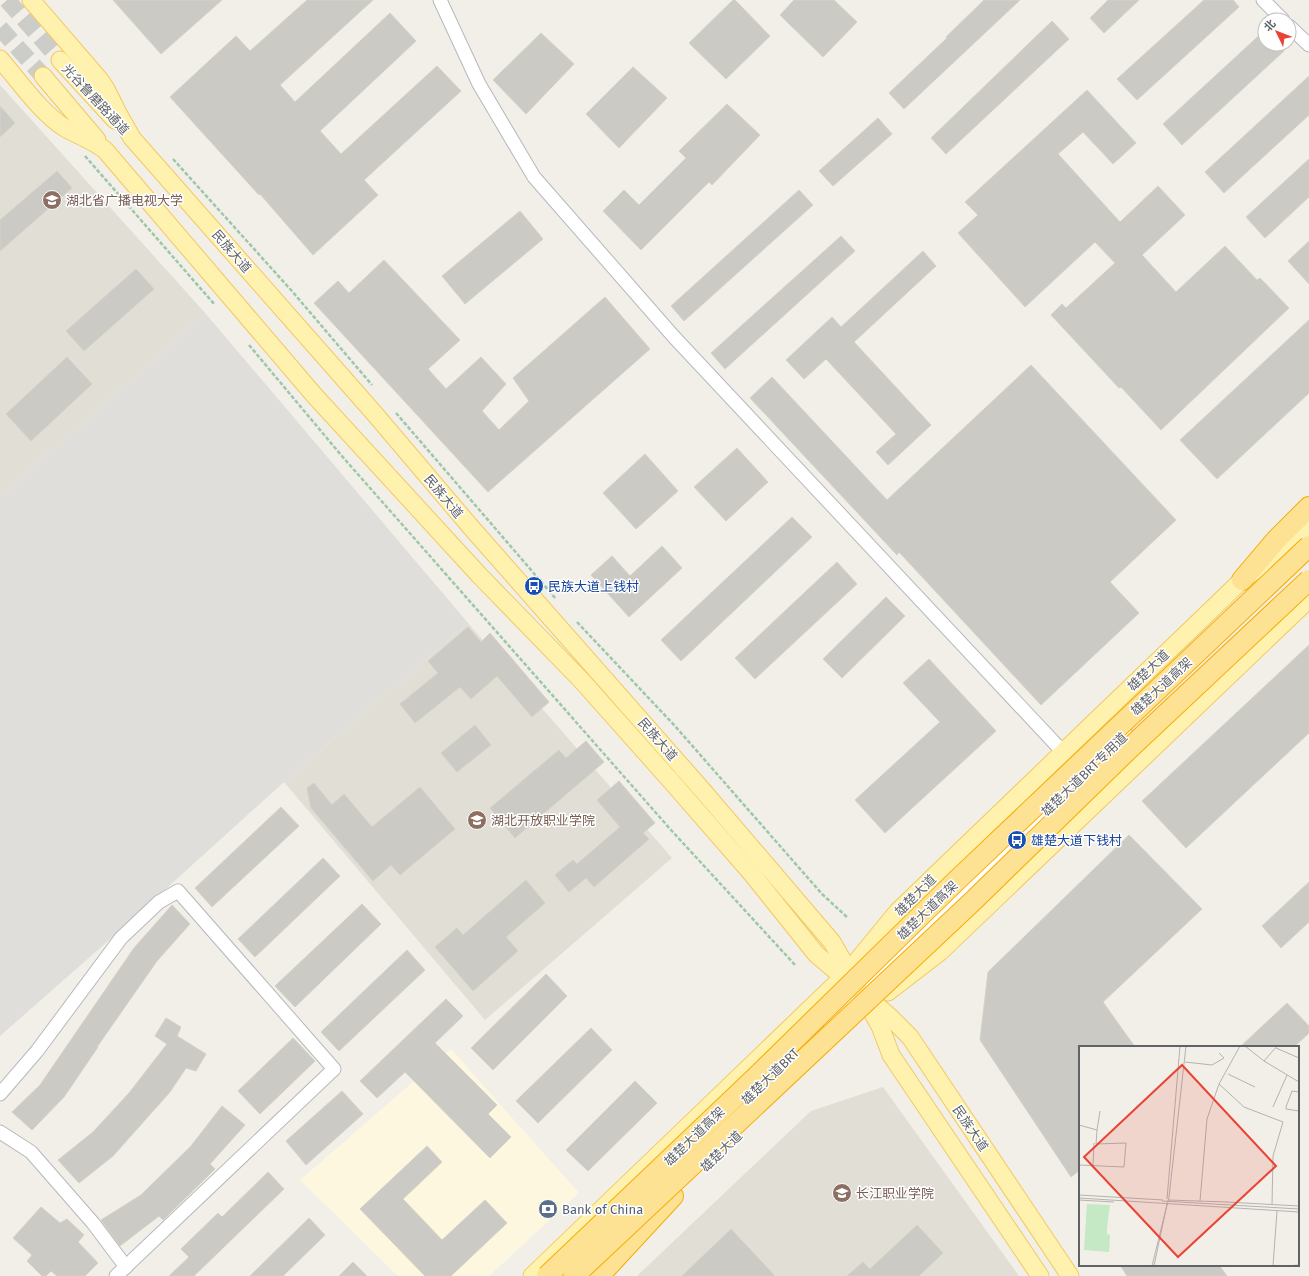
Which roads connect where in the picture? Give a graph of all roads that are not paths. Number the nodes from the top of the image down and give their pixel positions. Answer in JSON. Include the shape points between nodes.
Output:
{"nodes":[{"id":1,"x":31,"y":0,"type":"edge"},
{"id":2,"x":440,"y":0,"type":"edge"},
{"id":3,"x":1263,"y":0,"type":"edge"},
{"id":4,"x":1275,"y":12,"type":"edge"},
{"id":5,"x":1297,"y":34,"type":"edge"},
{"id":6,"x":1309,"y":45,"type":"edge"},
{"id":7,"x":0,"y":59,"type":"edge"},
{"id":8,"x":60,"y":60,"type":"tunnel mouth"},
{"id":9,"x":43,"y":76,"type":"tunnel mouth"},
{"id":10,"x":132,"y":138,"type":"junction"},
{"id":11,"x":105,"y":150,"type":"junction"},
{"id":12,"x":1309,"y":507,"type":"edge"},
{"id":13,"x":1309,"y":527,"type":"edge"},
{"id":14,"x":1309,"y":546,"type":"edge"},
{"id":15,"x":1309,"y":558,"type":"edge"},
{"id":16,"x":1242,"y":580,"type":"junction"},
{"id":17,"x":1309,"y":580,"type":"edge"},
{"id":18,"x":1309,"y":599,"type":"edge"},
{"id":19,"x":1063,"y":752,"type":"junction"},
{"id":20,"x":846,"y":974,"type":"junction"},
{"id":21,"x":859,"y":991,"type":"junction"},
{"id":22,"x":871,"y":1005,"type":"junction"},
{"id":23,"x":0,"y":1094,"type":"edge"},
{"id":24,"x":1,"y":1134,"type":"edge"},
{"id":25,"x":673,"y":1196,"type":"junction"},
{"id":26,"x":126,"y":1267,"type":"junction"},
{"id":27,"x":116,"y":1276,"type":"edge"},
{"id":28,"x":532,"y":1276,"type":"edge"},
{"id":29,"x":547,"y":1276,"type":"edge"},
{"id":30,"x":559,"y":1276,"type":"edge"},
{"id":31,"x":574,"y":1276,"type":"edge"},
{"id":32,"x":589,"y":1276,"type":"edge"},
{"id":33,"x":599,"y":1276,"type":"edge"},
{"id":34,"x":1040,"y":1276,"type":"edge"},
{"id":35,"x":1070,"y":1276,"type":"edge"}],
"edges":[{"from":1,"to":10,"type":"main road","name":"民族大道","via":[[100,80]]},
{"from":2,"to":19,"type":"street","via":[[479,84],[534,177],[674,337]]},
{"from":3,"to":4,"type":"street"},
{"from":5,"to":6,"type":"street"},
{"from":7,"to":11,"type":"main road","name":"民族大道","via":[[54,119]]},
{"from":8,"to":10,"type":"main road","name":"光谷鲁磨路通道"},
{"from":9,"to":11,"type":"main road","name":"光谷鲁磨路通道"},
{"from":10,"to":20,"type":"main road","name":"民族大道","via":[[832,942]]},
{"from":11,"to":20,"type":"main road","name":"民族大道","via":[[314,395],[480,576],[582,681],[747,869],[816,954]]},
{"from":12,"to":16,"type":"highway"},
{"from":13,"to":16,"type":"main road","name":"雄楚大道","via":[[1285,549]]},
{"from":14,"to":29,"type":"highway","name":"雄楚大道高架","bridge":true,"via":[[955,882]]},
{"from":15,"to":21,"type":"street","name":"雄楚大道BRT专用道"},
{"from":16,"to":19,"type":"main road","name":"雄楚大道"},
{"from":17,"to":31,"type":"highway","name":"雄楚大道高架","bridge":true,"via":[[1132,746],[973,901]]},
{"from":18,"to":22,"type":"main road","name":"雄楚大道","via":[[940,952]]},
{"from":19,"to":20,"type":"main road","name":"雄楚大道","via":[[898,911]]},
{"from":20,"to":21,"type":"main road","name":"民族大道"},
{"from":20,"to":28,"type":"main road","name":"雄楚大道"},
{"from":21,"to":22,"type":"main road","name":"民族大道"},
{"from":21,"to":30,"type":"street","name":"雄楚大道BRT"},
{"from":22,"to":25,"type":"main road","name":"雄楚大道"},
{"from":22,"to":34,"type":"main road","name":"民族大道","via":[[891,1055]]},
{"from":22,"to":35,"type":"main road","name":"民族大道","via":[[910,1037]]},
{"from":23,"to":26,"type":"street","via":[[37,1051],[121,938],[160,902],[178,891],[334,1069]]},
{"from":24,"to":26,"type":"street","via":[[31,1152],[93,1223]]},
{"from":25,"to":32,"type":"main road","name":"雄楚大道"},
{"from":25,"to":33,"type":"highway"},
{"from":26,"to":27,"type":"street"}]}
